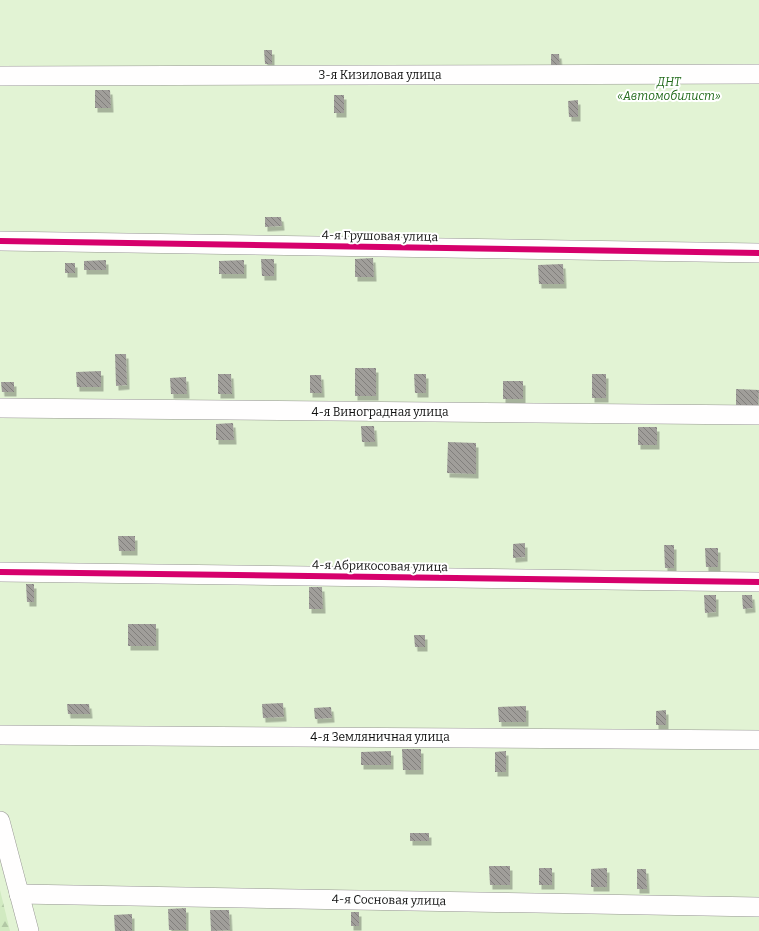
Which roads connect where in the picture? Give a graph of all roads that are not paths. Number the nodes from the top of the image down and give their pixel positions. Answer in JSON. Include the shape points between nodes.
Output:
{"nodes":[{"id":1,"x":759,"y":74,"type":"edge"},
{"id":2,"x":0,"y":76,"type":"edge"},
{"id":3,"x":0,"y":241,"type":"edge"},
{"id":4,"x":759,"y":253,"type":"edge"},
{"id":5,"x":0,"y":408,"type":"edge"},
{"id":6,"x":759,"y":415,"type":"edge"},
{"id":7,"x":0,"y":572,"type":"edge"},
{"id":8,"x":759,"y":582,"type":"edge"},
{"id":9,"x":0,"y":735,"type":"edge"},
{"id":10,"x":759,"y":740,"type":"edge"},
{"id":11,"x":0,"y":821,"type":"edge"},
{"id":12,"x":19,"y":894,"type":"junction"},
{"id":13,"x":759,"y":907,"type":"edge"},
{"id":14,"x":30,"y":931,"type":"edge"}],
"edges":[{"from":1,"to":2,"type":"street","name":"3-я Кизиловая улица"},
{"from":3,"to":4,"type":"street","name":"4-я Грушовая улица"},
{"from":5,"to":6,"type":"street","name":"4-я Виноградная улица"},
{"from":7,"to":8,"type":"street","name":"4-я Абрикосовая улица"},
{"from":9,"to":10,"type":"street","name":"4-я Земляничная улица"},
{"from":11,"to":12,"type":"street"},
{"from":12,"to":13,"type":"street","name":"4-я Сосновая улица"},
{"from":12,"to":14,"type":"street"}]}
